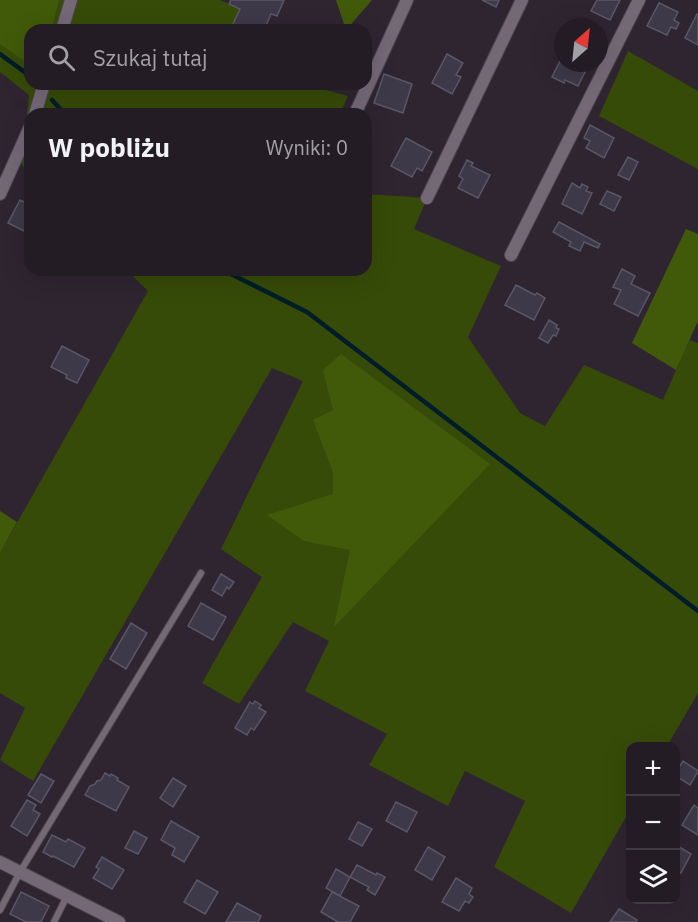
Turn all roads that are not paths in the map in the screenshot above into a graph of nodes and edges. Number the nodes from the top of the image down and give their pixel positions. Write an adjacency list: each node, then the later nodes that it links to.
1 (71, 0): 5 (street)
2 (407, 0): 6 (street)
3 (522, 0): 13 (street)
4 (639, 0): 14 (street)
5 (64, 24)
6 (372, 77)
7 (42, 90): 9 (street)
8 (366, 90): 10 (street)
9 (37, 108)
10 (358, 108)
11 (24, 140): 12 (street)
12 (0, 194)
13 (427, 198)
14 (511, 255)
15 (201, 573): 17 (lane)
16 (0, 862): 17 (street)
17 (20, 872): 18 (street); 19 (lane)
18 (68, 896): 20 (lane); 21 (street)
19 (0, 910)
20 (54, 922)
21 (120, 922)

